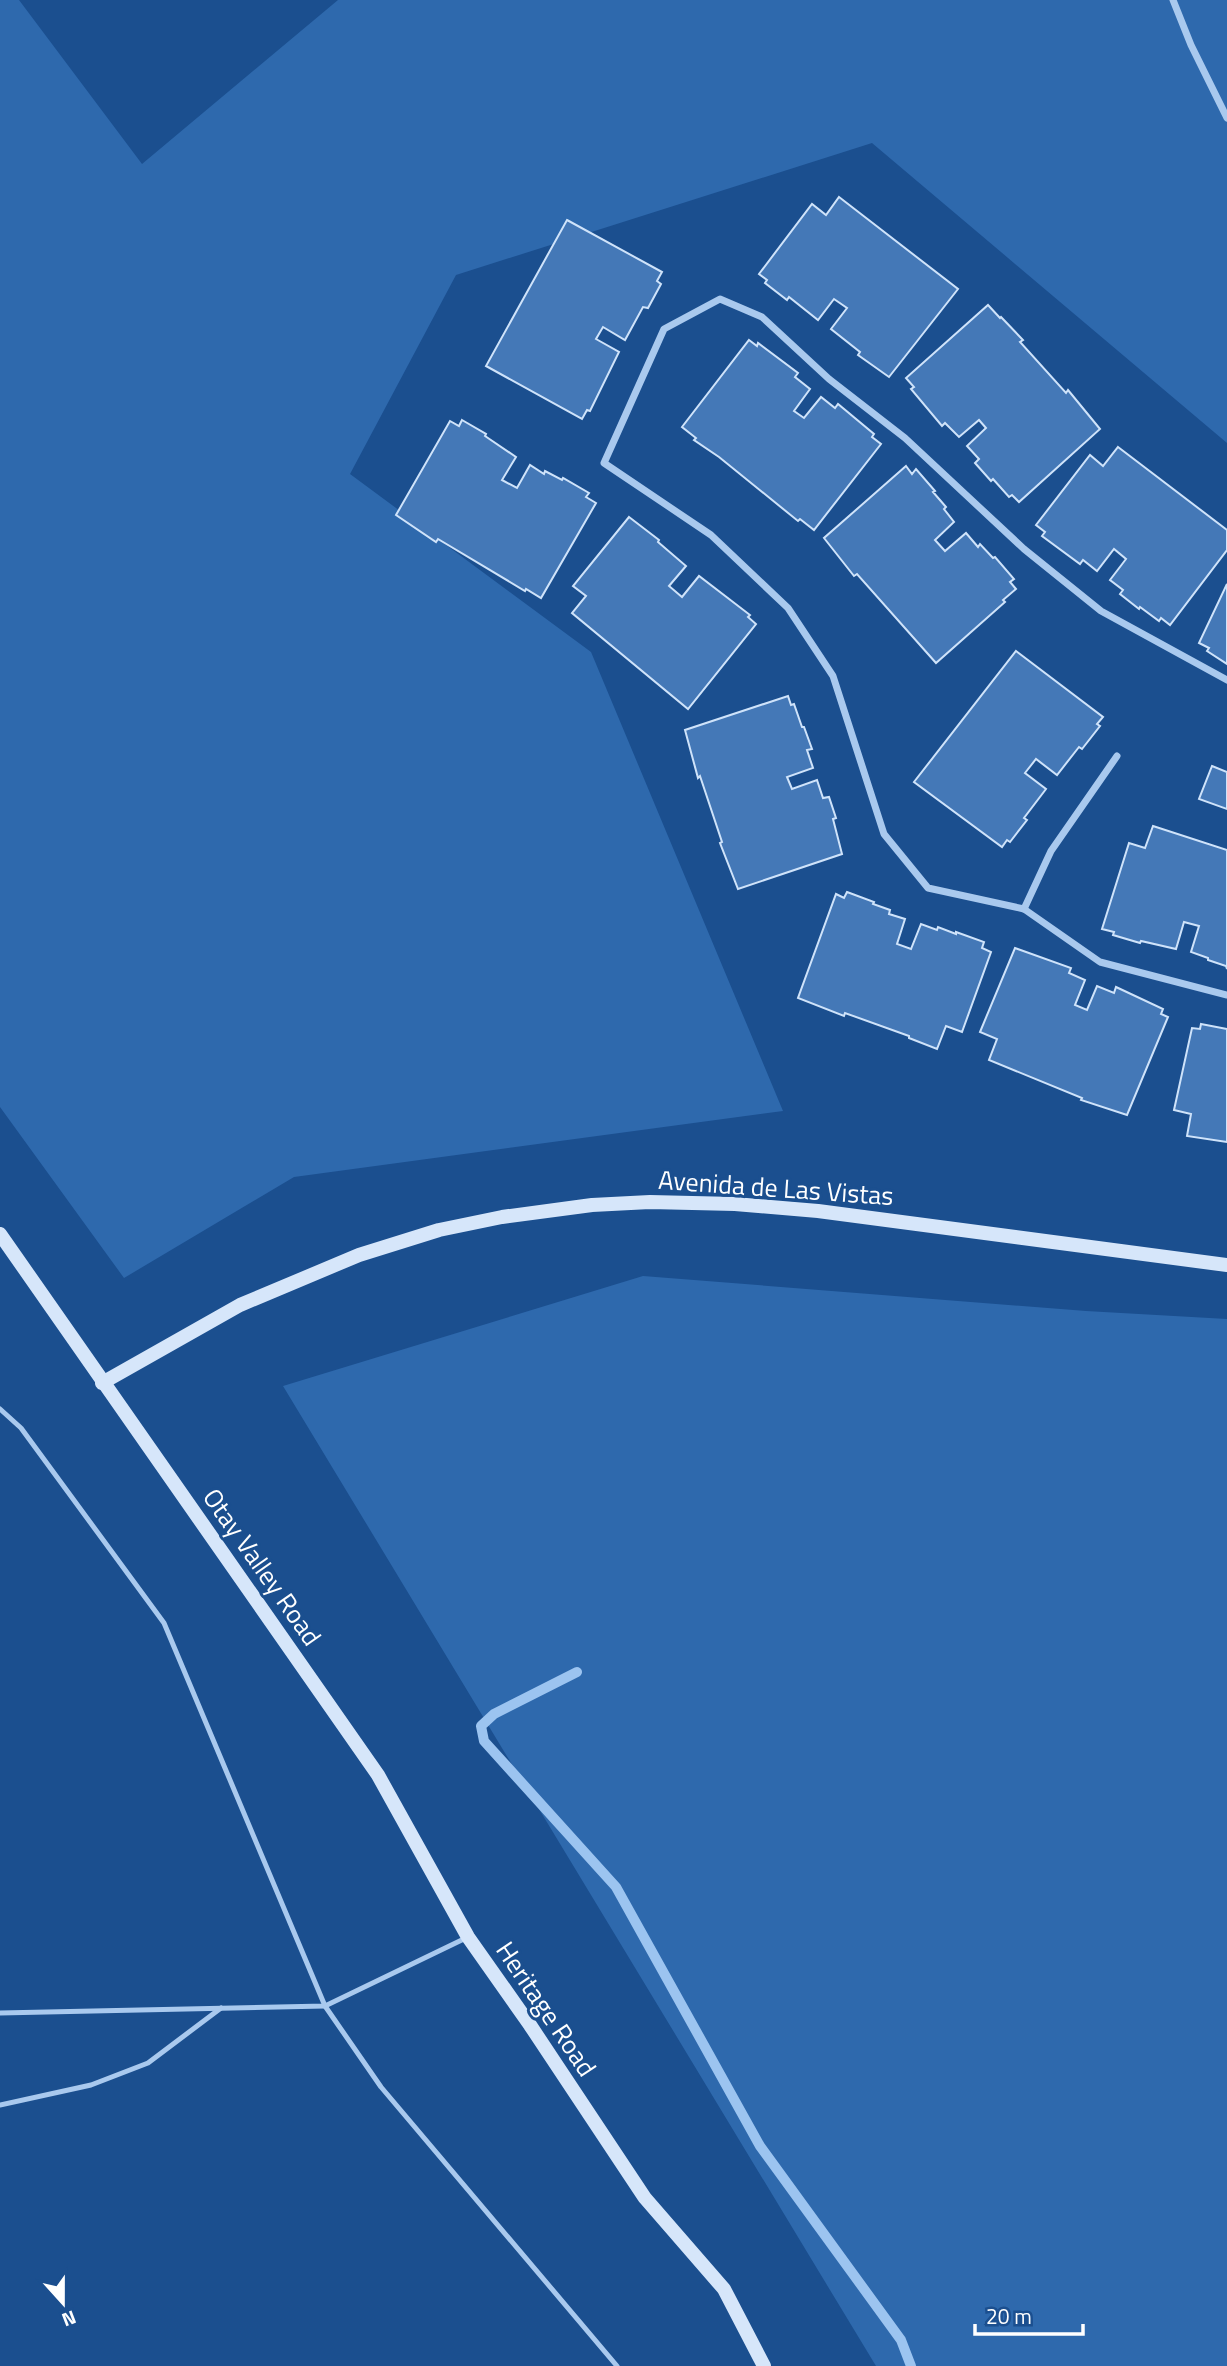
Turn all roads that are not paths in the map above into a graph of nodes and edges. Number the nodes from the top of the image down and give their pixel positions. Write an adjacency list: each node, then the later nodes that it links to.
1 (1173, 0): 2 (street)
2 (1227, 118)
3 (1227, 680): 5 (street)
4 (1117, 756): 5 (street)
5 (1024, 909): 6 (street)
6 (1227, 995)
7 (0, 1234): 9 (main road, Otay Valley Road)
8 (1227, 1265): 9 (main road, Avenida de Las Vistas)
9 (102, 1383): 11 (main road, Otay Valley Road)
10 (0, 1409): 12 (lane)
11 (468, 1937): 12 (lane, Heritage Road); 17 (main road, Heritage Road)
12 (325, 2006): 13 (lane, Heritage Road); 16 (lane)
13 (221, 2008): 14 (lane, Heritage Road); 15 (lane)
14 (0, 2013)
15 (0, 2105)
16 (617, 2366)
17 (764, 2366)

